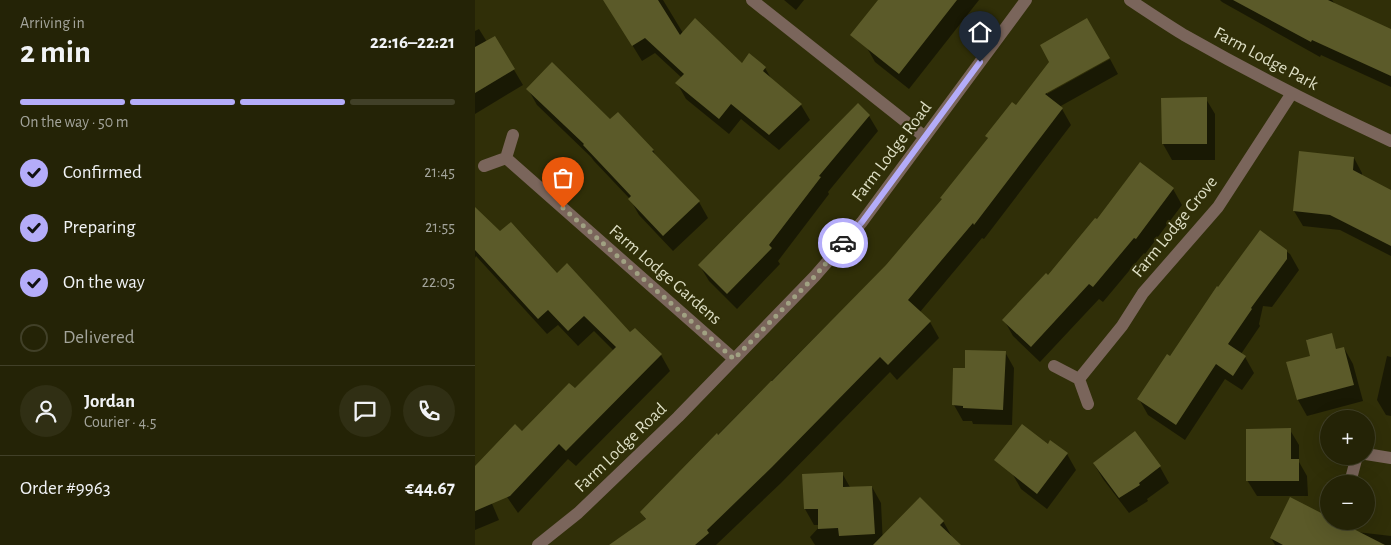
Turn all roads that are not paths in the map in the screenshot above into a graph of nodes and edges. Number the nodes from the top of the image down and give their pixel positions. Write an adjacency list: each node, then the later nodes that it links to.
1 (753, 0): 6 (street)
2 (1026, 0): 6 (street, Farm Lodge Road)
3 (1130, 0): 4 (street, Farm Lodge Park)
4 (1292, 93): 7 (street, Farm Lodge Park); 12 (street, Farm Lodge Grove)
5 (513, 135): 8 (street)
6 (925, 138): 10 (street, Farm Lodge Road)
7 (1391, 141)
8 (506, 158): 9 (street); 10 (street, Farm Lodge Gardens)
9 (484, 166)
10 (734, 359): 18 (street, Farm Lodge Road)
11 (1054, 366): 12 (street)
12 (1079, 379): 13 (street)
13 (1088, 404)
14 (1375, 455): 15 (street)
15 (1391, 458)
16 (1354, 465): 17 (street)
17 (1352, 474)
18 (538, 545)

